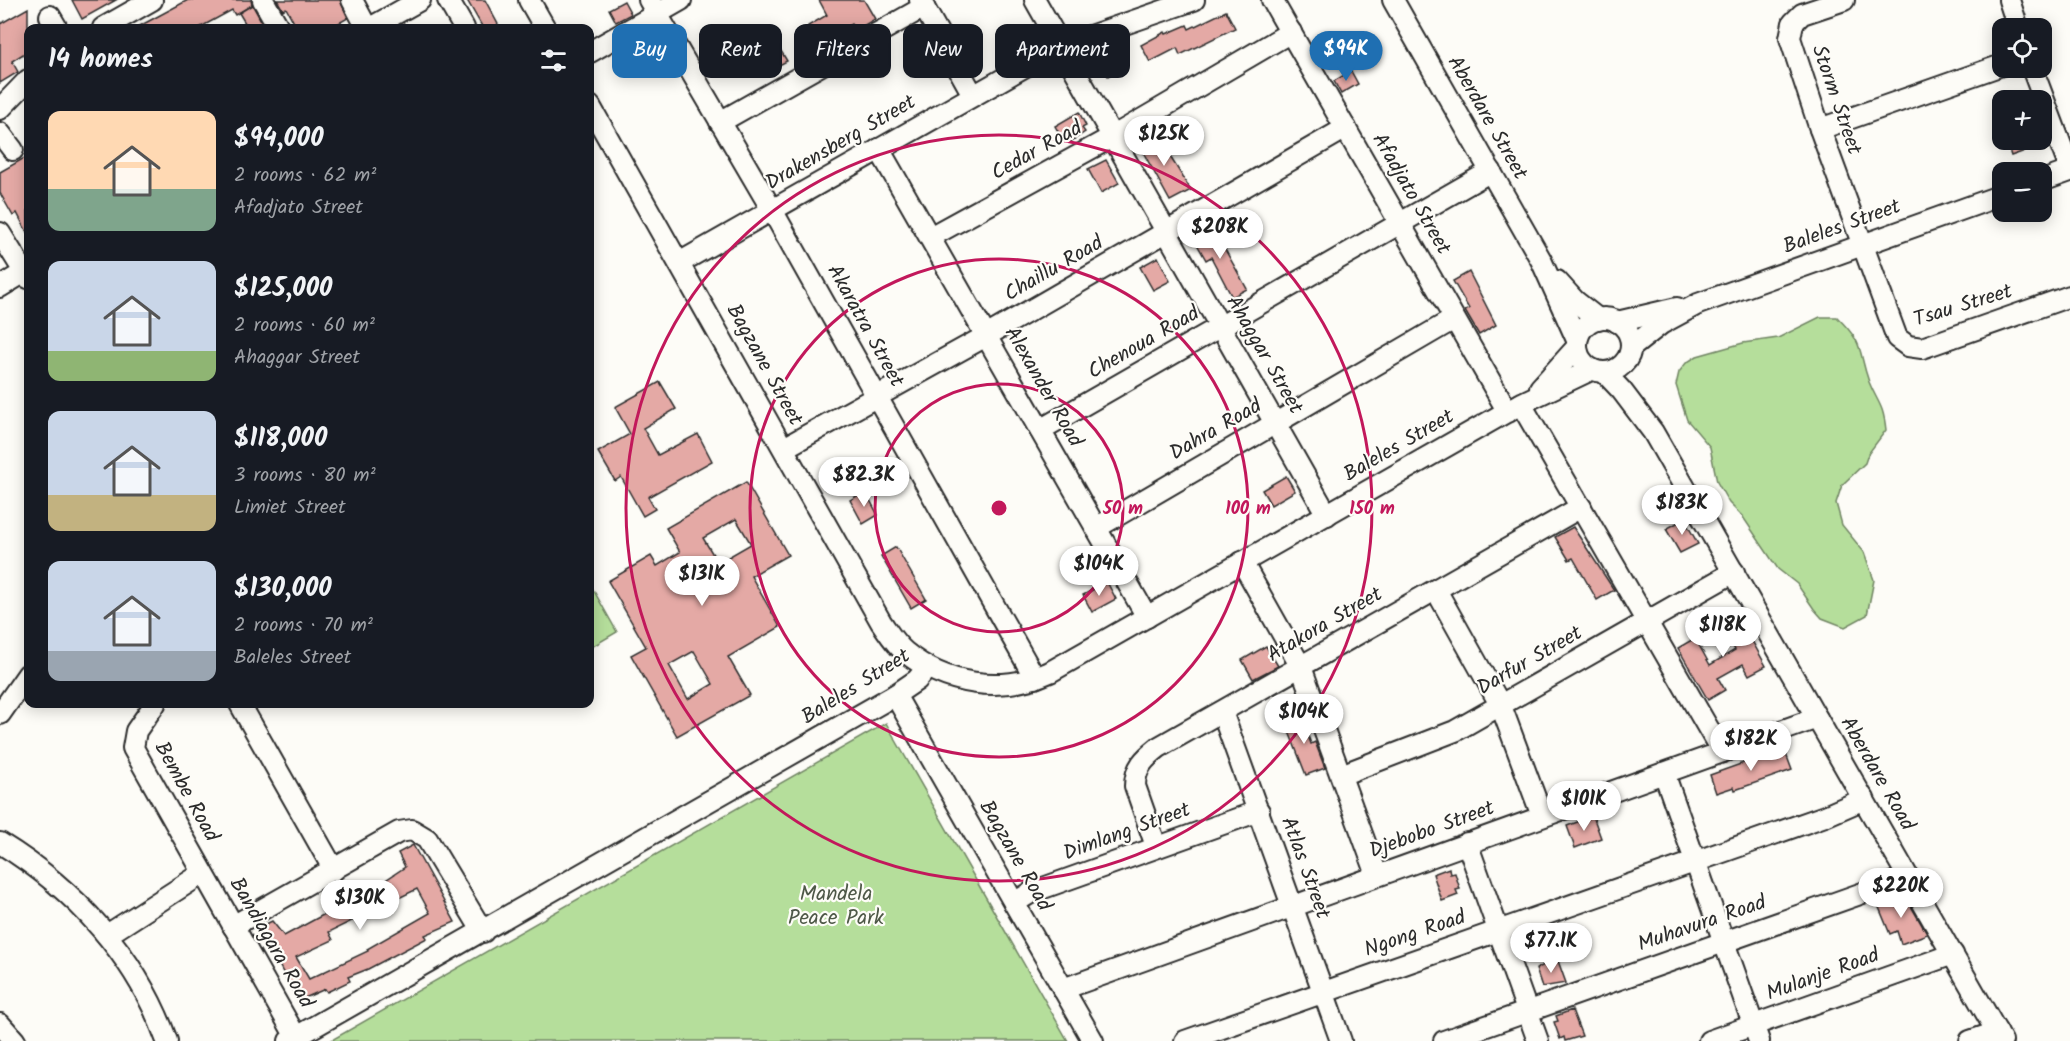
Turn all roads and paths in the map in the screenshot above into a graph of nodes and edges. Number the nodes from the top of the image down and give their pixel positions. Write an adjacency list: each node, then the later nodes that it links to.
1 (153, 0): 17 (street)
2 (263, 0): 18 (street)
3 (352, 0): 19 (street)
4 (420, 0): 20 (street)
5 (448, 0): 21 (street)
6 (529, 0): 22 (street)
7 (681, 0): 15 (street)
8 (1035, 0): 23 (street, Ahaggar Street)
9 (1194, 0): 24 (street, Drakensberg Street)
10 (1272, 0): 25 (street, Afadjato Street)
11 (1393, 0): 43 (street, Aberdare Street)
12 (1844, 0): 37 (street, Storm Street)
13 (2009, 0): 16 (street)
14 (922, 3): 32 (street); 35 (street)
15 (653, 7): 26 (street); 35 (street, Akaratra Street)
16 (2015, 18)
17 (110, 24)
18 (277, 24)
19 (367, 24)
20 (376, 24)
21 (462, 24)
22 (543, 24)
23 (1049, 24)
24 (1125, 24)
25 (1291, 32): 36 (street, Afadjato Street); 39 (street, Cedar Road)
26 (594, 49)
27 (1992, 69): 37 (street)
28 (1004, 78): 32 (street, Drakensberg Street)
29 (1079, 78): 39 (street, Ahaggar Street)
30 (2036, 78): 42 (street)
31 (24, 84): 33 (street)
32 (973, 95): 40 (street, Drakensberg Street)
33 (0, 109)
34 (594, 113): 53 (street, Bagzane Street)
35 (720, 122): 46 (street, Akaratra Street)
36 (1346, 128): 47 (street, Afadjato Street); 48 (street, Chaillu Road)
37 (1820, 129): 51 (street, Storm Street)
38 (0, 133): 41 (street)
39 (1112, 137): 48 (street, Ahaggar Street); 50 (street, Cedar Road)
40 (879, 149): 46 (street, Drakensberg Street); 50 (street, Alexander Road)
41 (13, 150)
42 (2070, 170): 44 (street)
43 (1491, 171): 47 (street, Chenoua Road); 52 (street, Aberdare Street)
44 (2052, 177)
45 (1992, 199): 51 (street, Baleles Street)
46 (772, 210): 53 (street, Drakensberg Street); 66 (street, Akaratra Street)
47 (1401, 223): 59 (street, Afadjato Street); 61 (street, Chenoua Road)
48 (1166, 232): 61 (street, Ahaggar Street); 62 (street, Chaillu Road)
49 (0, 233): 54 (street)
50 (930, 237): 62 (street, Alexander Road)
51 (1862, 246): 57 (street, Tsau Street); 58 (street, Baleles Street)
52 (1541, 260): 60 (street, Aberdare Street); 63 (street, Aberdare Street)
53 (679, 263): 71 (street, Bagzane Street)
54 (24, 269)
55 (24, 275): 56 (street)
56 (0, 287)
57 (2070, 296)
58 (1698, 304): 60 (street, Baleles Street); 64 (street, Baleles Street)
59 (1454, 319): 67 (street, Afadjato Street); 68 (street, Dahra Road)
60 (1608, 320): 63 (street); 64 (street)
61 (1220, 327): 68 (street, Ahaggar Street); 69 (street, Chenoua Road)
62 (986, 336): 66 (street, Chaillu Road); 69 (street, Alexander Road)
63 (1577, 343): 65 (street); 67 (street, Baleles Street)
64 (1629, 353): 65 (street); 70 (street)
65 (1598, 371): 67 (street, Baleles Street); 70 (street)
66 (876, 396): 71 (street, Chaillu Road); 83 (street, Akaratra Street)
67 (1517, 406): 72 (street, Afadjato Street); 73 (street, Baleles Street)
68 (1275, 423): 73 (street, Ahaggar Street); 74 (street, Dahra Road)
69 (1040, 430): 74 (street, Alexander Road)
70 (1653, 432): 76 (street)
71 (784, 448): 81 (street, Bagzane Street)
72 (1581, 507): 77 (street, Atakora Street); 79 (street, Afadjato Street)
73 (1327, 515): 75 (street, Baleles Street)
74 (1096, 528): 78 (street, Alexander Road)
75 (1242, 562): 78 (street, Baleles Street); 80 (street)
76 (1734, 572): 79 (street, Darfur Street); 90 (street)
77 (1436, 590): 80 (street, Atakora Street); 86 (street)
78 (1147, 617): 83 (street, Baleles Street)
79 (1647, 622): 86 (street, Darfur Street); 91 (street, Afadjato Street)
80 (1301, 667): 89 (street, Atakora Street); 93 (street)
81 (927, 668): 83 (street, Baleles Street); 84 (street, Baleles Street)
82 (24, 678): 85 (street)
83 (1035, 678)
84 (895, 695): 105 (street, Bagzane Road); 109 (street, Baleles Street)
85 (4, 701)
86 (1500, 706): 93 (street, Darfur Street); 96 (street)
87 (152, 708): 102 (street, Bembe Road)
88 (242, 708): 101 (street)
89 (1222, 712): 95 (street, Atlas Street); 99 (street, Atakora Street)
90 (1817, 718): 91 (street, Djebobo Street); 94 (street, Aberdare Road)
91 (1722, 752): 92 (street, Djebobo Street)
92 (1664, 773): 96 (street, Djebobo Street); 100 (street)
93 (1341, 775): 103 (street)
94 (1864, 799): 100 (street, Ngong Road); 104 (street, Aberdare Road)
95 (1259, 811): 99 (street, Dimlang Street); 106 (street, Atlas Street)
96 (1542, 816): 98 (street, Djebobo Street)
97 (0, 843): 110 (street)
98 (1467, 843): 103 (street, Djebobo Street); 108 (street)
99 (1156, 846): 105 (street, Dimlang Street)
100 (1695, 861): 108 (street, Ngong Road); 111 (street)
101 (334, 870): 107 (street); 109 (street)
102 (203, 873): 107 (street, Bandiagara Road); 110 (street)
103 (1377, 875): 106 (street, Djebobo Street)
104 (1908, 877): 111 (street, Muhavura Road); 112 (street, Aberdare Road)
105 (1014, 903): 113 (street, Bagzane Road)
106 (1293, 905): 113 (street, Djebobo Street); 114 (street, Atlas Street)
107 (233, 926): 119 (street, Bandiagara Road)
108 (1499, 930): 114 (street, Ngong Road); 115 (street)
109 (483, 932): 119 (street, Baleles Street)
110 (107, 935): 121 (street)
111 (1724, 942): 115 (street, Muhavura Road); 117 (street)
112 (1953, 954): 117 (street, Mulanje Road); 118 (street, Aberdare Road)
113 (1063, 988): 122 (street, Bagzane Road)
114 (1324, 992): 123 (street, Ngong Road); 124 (street, Atlas Street)
115 (1528, 1011): 125 (street, Muhavura Road); 126 (street)
116 (0, 1024): 120 (street)
117 (1757, 1033): 127 (street, Mulanje Road)
118 (1999, 1036): 128 (street)
119 (292, 1039)
120 (15, 1041)
121 (167, 1041)
122 (1093, 1041)
123 (1185, 1041)
124 (1341, 1041)
125 (1444, 1041)
126 (1538, 1041)
127 (1709, 1041)
128 (1970, 1041)

